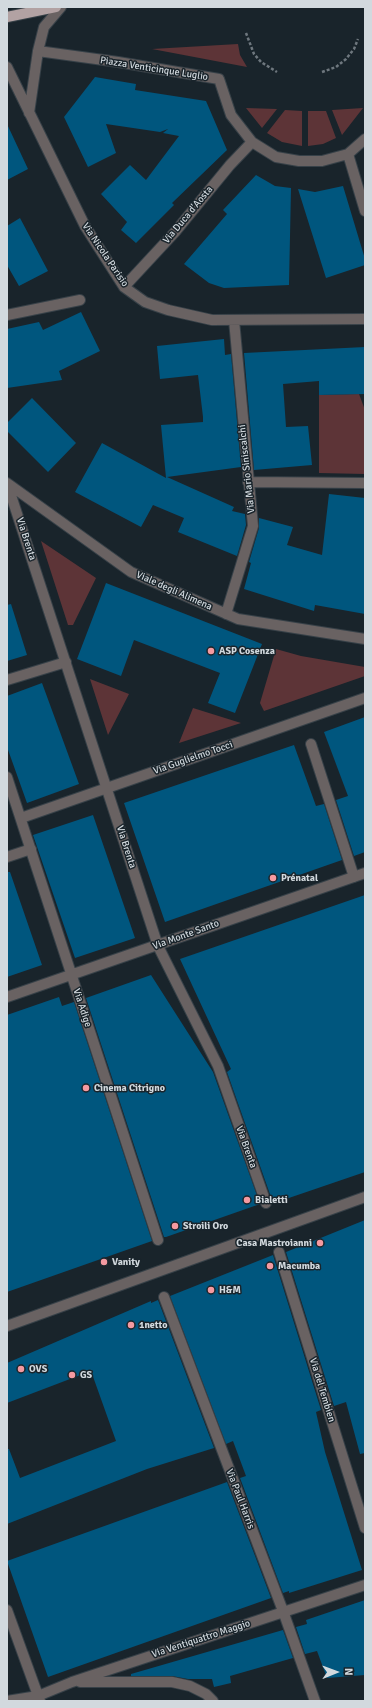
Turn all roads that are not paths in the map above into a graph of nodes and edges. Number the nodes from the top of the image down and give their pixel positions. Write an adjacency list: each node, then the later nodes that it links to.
1 (56, 7): 3 (main road)
2 (61, 7): 4 (street)
3 (7, 17)
4 (38, 51): 6 (street); 8 (street, Piazza Venticinque Luglio)
5 (7, 67): 6 (street, Via Nicola Parisio)
6 (29, 113): 11 (street, Via Nicola Parisio)
7 (365, 139): 9 (street, Piazza Venticinque Luglio)
8 (252, 142): 9 (street, Piazza Venticinque Luglio); 11 (street, Via Duca d'Aosta)
9 (348, 154): 10 (street)
10 (365, 211)
11 (124, 287): 14 (street, Via Nicola Parisio)
12 (80, 300): 13 (street)
13 (7, 315)
14 (234, 320): 15 (street, Via Nicola Parisio); 16 (street, Via Mario Siniscalchi)
15 (365, 320)
16 (248, 482): 18 (street); 19 (street, Via Mario Siniscalchi)
17 (7, 483): 19 (street, Viale degli Alimena); 21 (street, Via Brenta)
18 (365, 483)
19 (226, 614): 20 (street, Viale degli Alimena)
20 (365, 638)
21 (66, 662): 22 (street); 26 (street, Via Brenta)
22 (7, 680)
23 (365, 698): 26 (street, Via Guglielmo Tocci)
24 (311, 744): 31 (street)
25 (7, 777): 27 (street, Via Adige)
26 (107, 788): 27 (street, Via Guglielmo Tocci); 32 (street, Via Brenta)
27 (21, 818): 28 (street, Via Adige)
28 (31, 849): 29 (street); 33 (street, Via Adige)
29 (7, 858)
30 (365, 873): 31 (street, Via Monte Santo)
31 (354, 877): 32 (street, Via Monte Santo)
32 (158, 946): 33 (street, Via Monte Santo); 36 (street, Via Brenta)
33 (71, 975): 34 (street, Via Monte Santo); 37 (street, Via Adige)
34 (7, 997)
35 (365, 1197): 40 (street)
36 (266, 1203)
37 (158, 1240)
38 (279, 1252): 41 (street, Via del Tembien)
39 (164, 1297): 44 (street, Via Paul Harris)
40 (7, 1326)
41 (365, 1528)
42 (365, 1585): 44 (street, Via Ventiquattro Maggio)
43 (7, 1610): 46 (street)
44 (283, 1611): 45 (street, Via Ventiquattro Maggio); 49 (street, Via Paul Harris)
45 (72, 1682): 46 (street, Via Ventiquattro Maggio); 48 (street)
46 (39, 1698): 47 (street, Via Ventiquattro Maggio)
47 (7, 1701)
48 (213, 1701)
49 (315, 1701)

